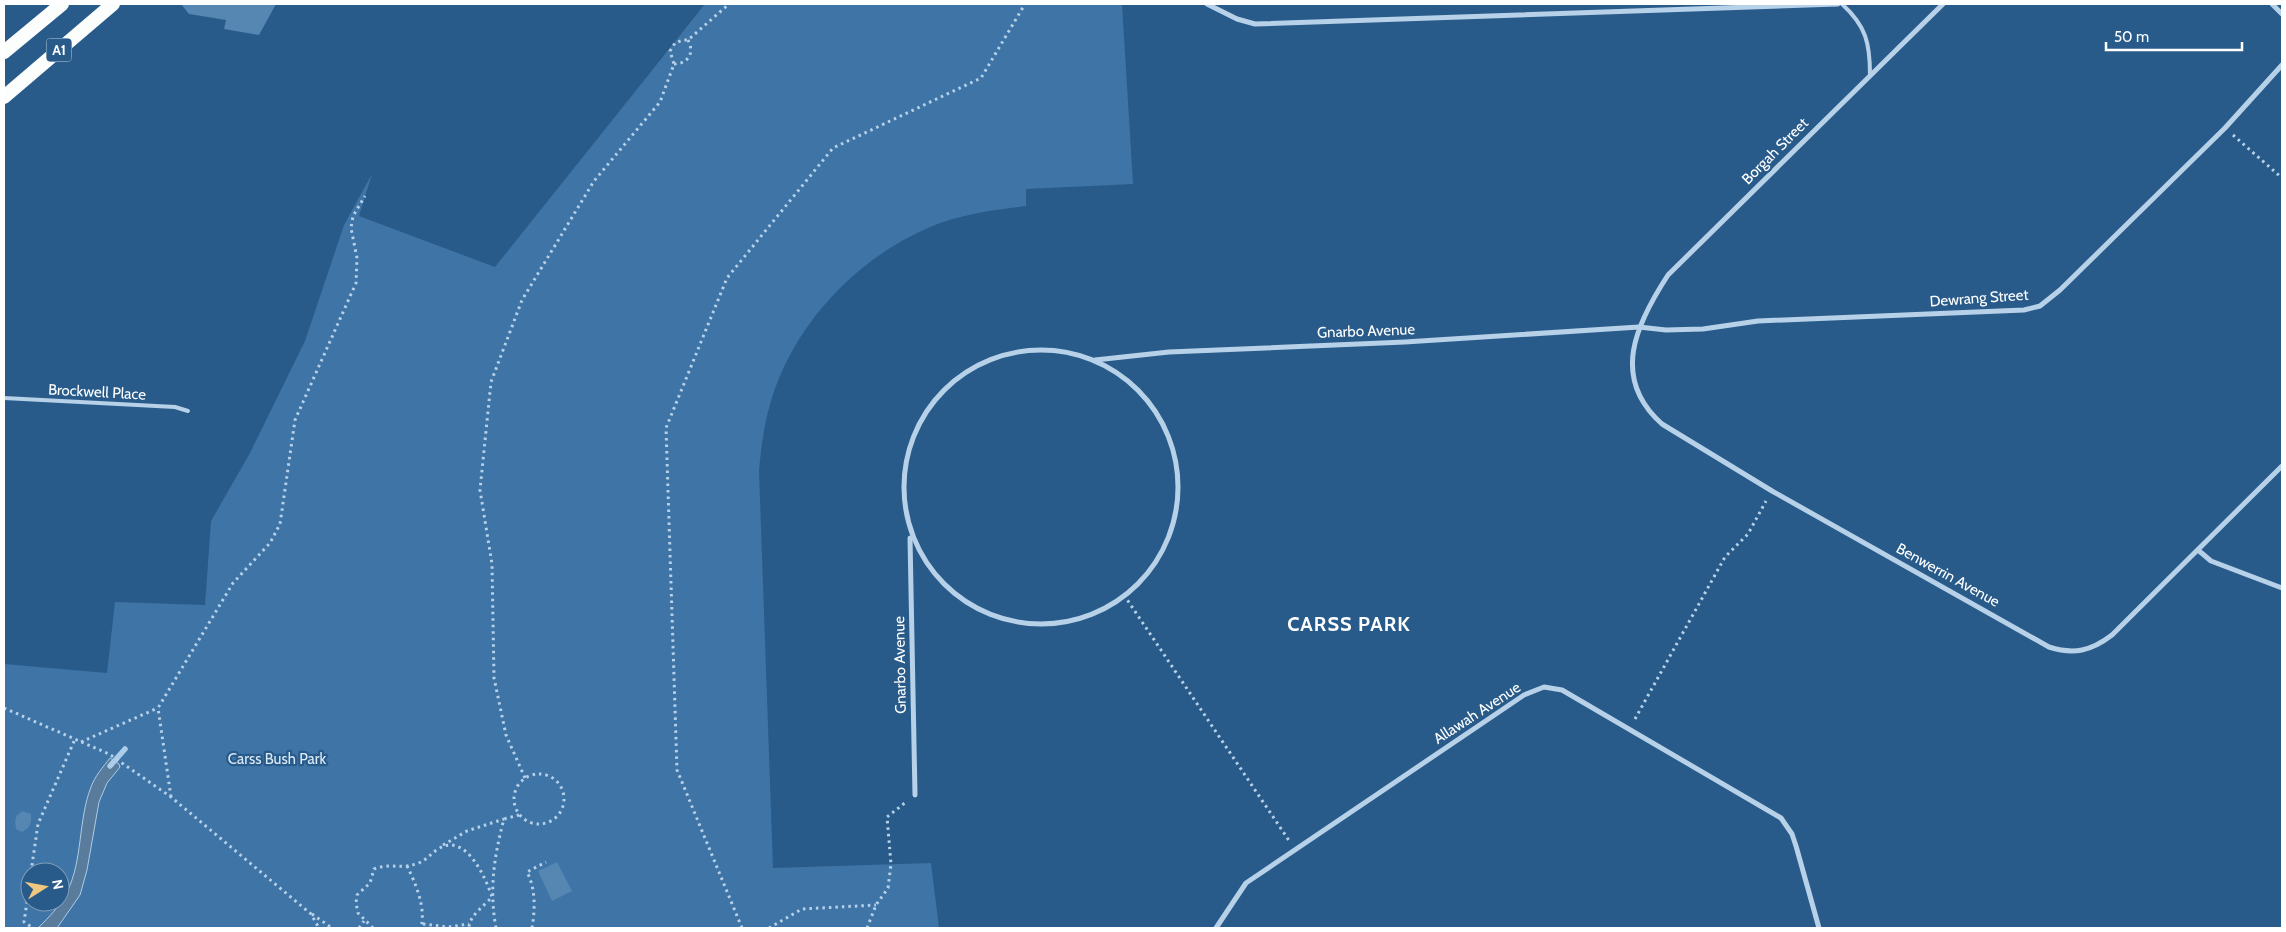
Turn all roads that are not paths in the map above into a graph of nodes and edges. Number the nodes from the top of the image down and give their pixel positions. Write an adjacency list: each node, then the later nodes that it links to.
1 (62, 4): 10 (highway, A1)
2 (113, 4): 13 (highway, A1)
3 (1207, 4): 4 (street)
4 (1838, 4)
5 (1842, 4): 12 (lane)
6 (1933, 4): 8 (street)
7 (2272, 4): 9 (street)
8 (1941, 6): 12 (street, Borgah Street)
9 (2282, 14)
10 (4, 52)
11 (2282, 65): 14 (street, Dewrang Street)
12 (1870, 75): 14 (street, Borgah Street)
13 (4, 97)
14 (1639, 327): 15 (street, Gnarbo Avenue); 20 (street, Benwerrin Avenue)
15 (1095, 360): 19 (street, Gnarbo Avenue); 19 (street, Gnarbo Avenue)
16 (4, 398): 17 (lane, Brockwell Place)
17 (188, 411)
18 (2282, 466): 20 (street, Benwerrin Avenue)
19 (910, 535): 22 (street, Gnarbo Avenue)
20 (2198, 550): 21 (street)
21 (2282, 588)
22 (915, 795)
23 (1216, 928): 24 (street, Allawah Avenue)
24 (1819, 928)

